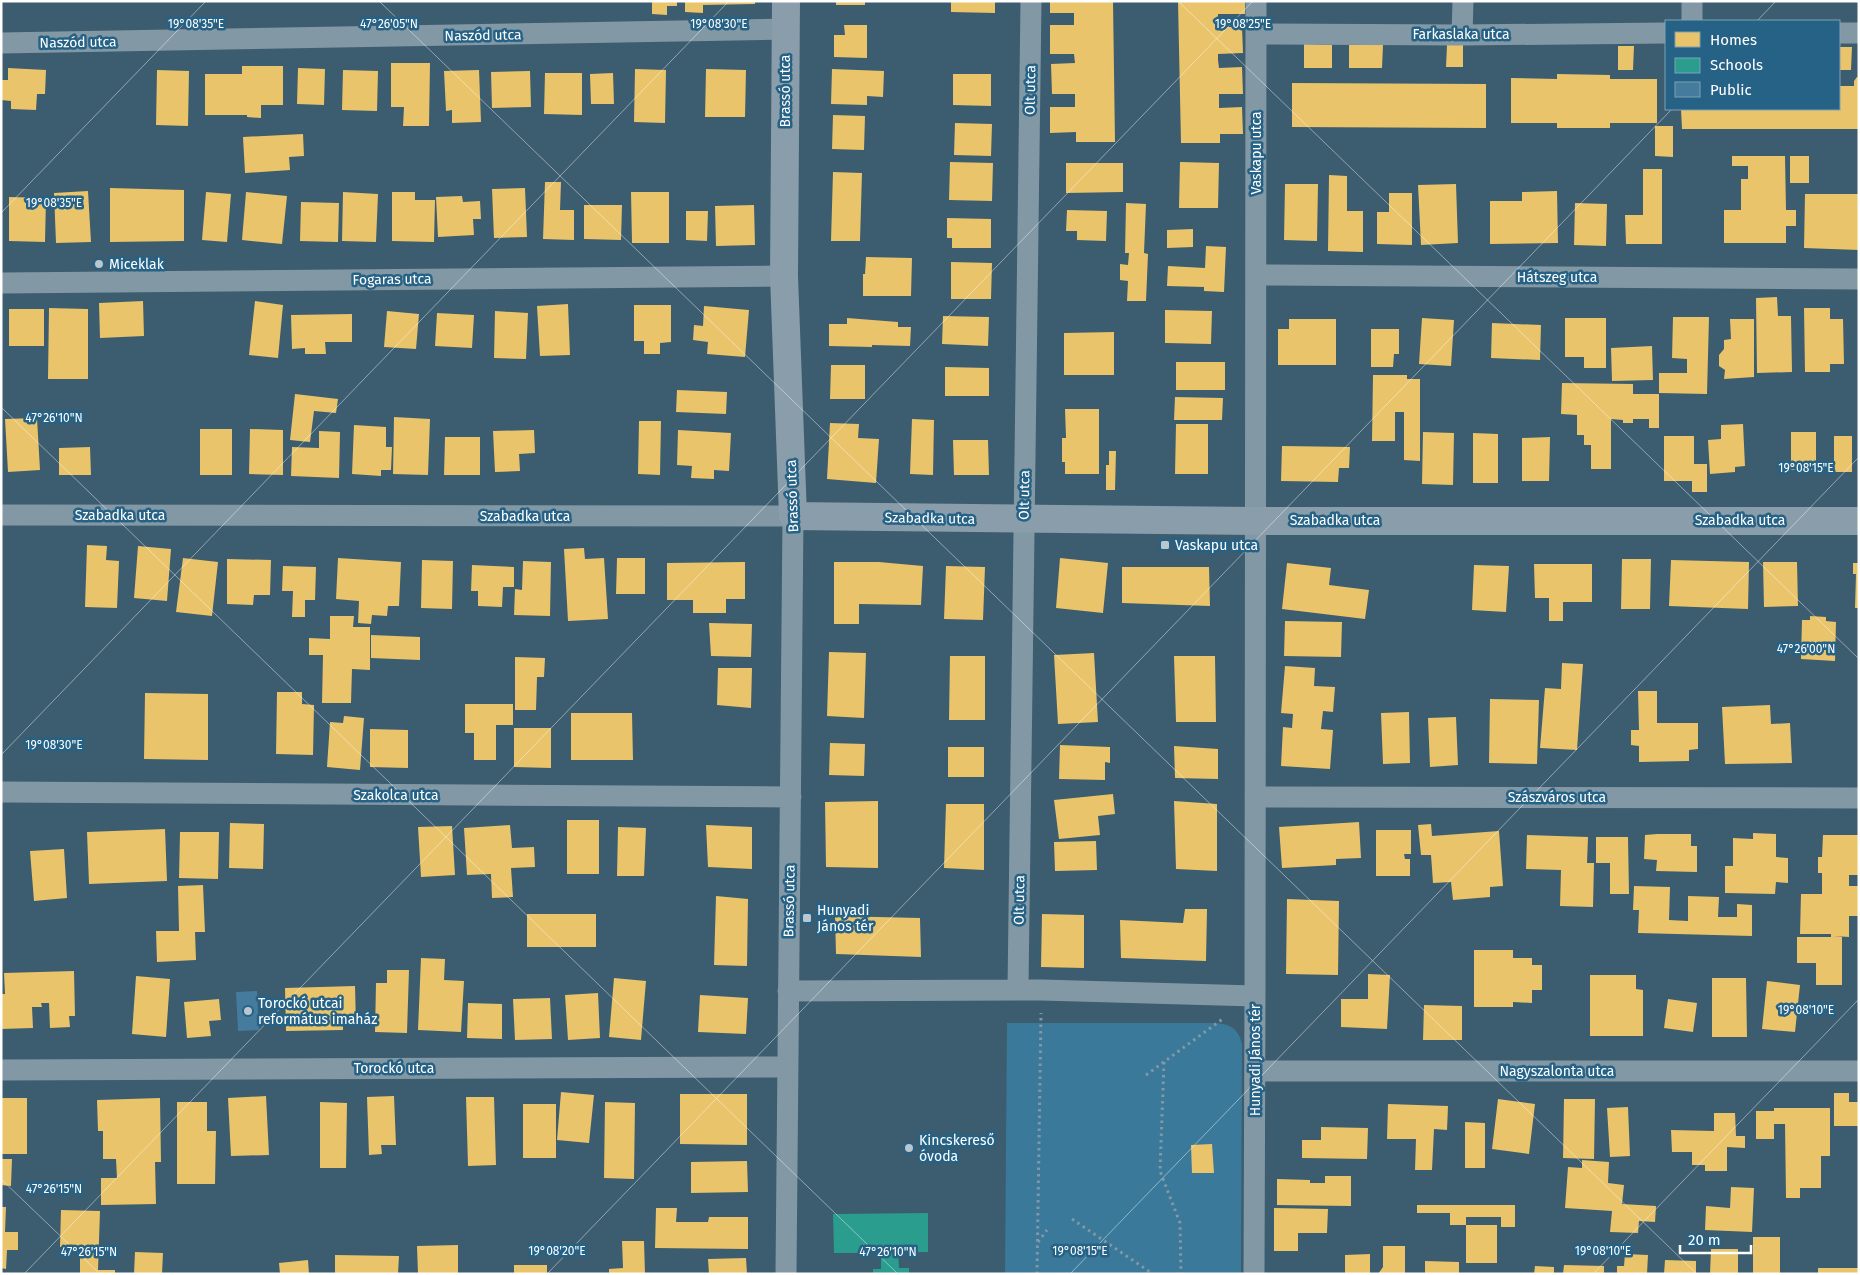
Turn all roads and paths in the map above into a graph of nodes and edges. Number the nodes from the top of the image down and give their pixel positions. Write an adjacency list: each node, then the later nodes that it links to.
1 (786, 1): 7 (street, Brassó utca)
2 (1031, 1): 20 (street, Olt utca)
3 (1256, 1): 11 (street, Vaskapu utca)
4 (1463, 1): 12 (street)
5 (1692, 1): 6 (street)
6 (1692, 20)
7 (786, 29): 13 (street, Naszód utca); 15 (street, Brassó utca)
8 (1665, 33): 12 (street, Farkaslaka utca)
9 (1840, 33): 10 (street)
10 (1859, 33)
11 (1256, 34): 12 (street, Farkaslaka utca); 14 (street, Vaskapu utca)
12 (1462, 35)
13 (1, 43)
14 (1256, 274): 16 (street, Hátszeg utca); 21 (street, Vaskapu utca)
15 (784, 276): 17 (street, Fogaras utca); 19 (street, Brassó utca)
16 (1859, 279)
17 (1, 282)
18 (1, 514): 19 (street, Szabadka utca)
19 (793, 516): 20 (street, Szabadka utca); 24 (street, Brassó utca)
20 (1024, 519): 21 (street, Szabadka utca); 27 (street, Olt utca)
21 (1255, 520): 22 (street, Szabadka utca); 25 (street, Vaskapu utca)
22 (1859, 521)
23 (1, 792): 24 (street, Szakolca utca)
24 (791, 797): 29 (street, Brassó utca)
25 (1255, 797): 26 (street, Szászváros utca); 30 (street, Vaskapu utca)
26 (1859, 798)
27 (1018, 989): 28 (street, Hunyadi János tér); 29 (street, Hunyadi János tér)
28 (1041, 990): 30 (street, Hunyadi János tér); 39 (path)
29 (788, 992): 32 (street)
30 (1255, 996): 31 (path); 34 (street, Hunyadi János tér)
31 (1164, 1062): 36 (path); 43 (path)
32 (787, 1067): 33 (street, Torockó utca); 40 (street)
33 (1, 1070)
34 (1255, 1071): 35 (street, Nagyszalonta utca); 44 (street, Hunyadi János tér)
35 (1859, 1071)
36 (1146, 1075)
37 (1072, 1218): 42 (path)
38 (1047, 1230): 39 (path)
39 (1038, 1242): 41 (path)
40 (786, 1274)
41 (1037, 1274)
42 (1153, 1274)
43 (1181, 1274)
44 (1254, 1274)

